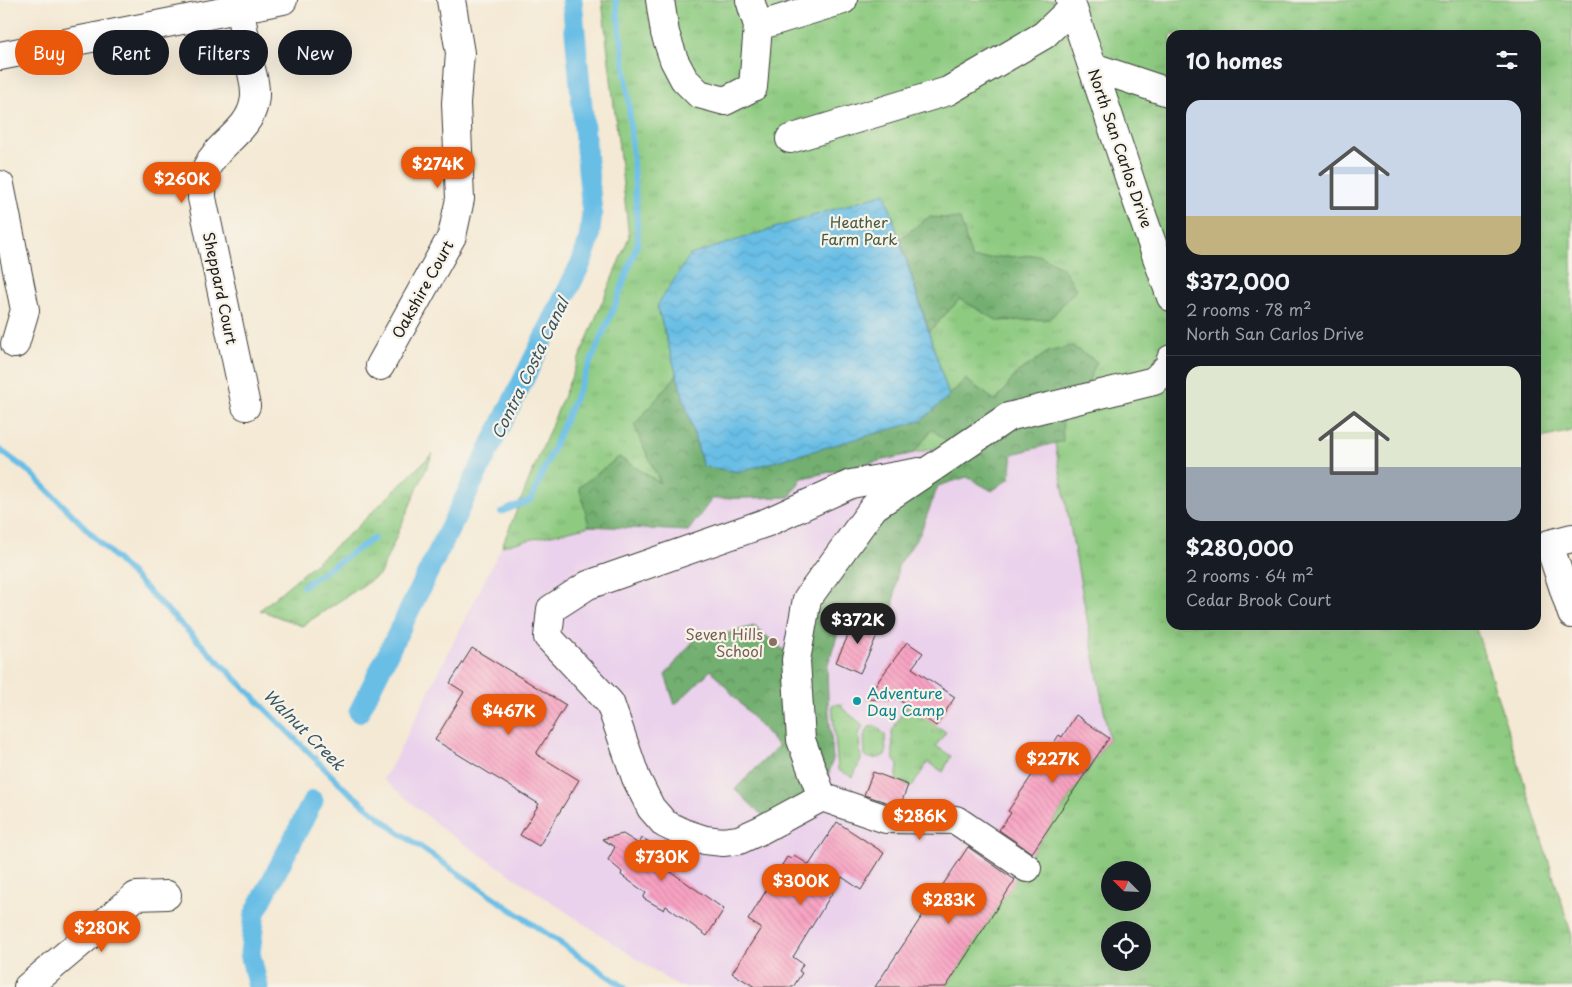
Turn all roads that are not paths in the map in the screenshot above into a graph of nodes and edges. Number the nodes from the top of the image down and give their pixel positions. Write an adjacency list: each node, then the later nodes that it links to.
1 (283, 0): 6 (street)
2 (452, 0): 16 (street, Oakshire Court)
3 (660, 0): 8 (street)
4 (750, 0): 8 (street)
5 (843, 0): 8 (street)
6 (239, 4): 9 (street); 18 (street, Sheppard Court)
7 (1071, 4): 10 (street, North San Carlos Drive); 12 (street)
8 (758, 26)
9 (0, 56)
10 (1093, 67): 11 (street); 14 (street, North San Carlos Drive)
11 (1166, 91)
12 (790, 139)
13 (0, 184): 15 (street)
14 (1166, 278)
15 (15, 344)
16 (380, 366)
17 (1166, 369): 19 (street)
18 (246, 406)
19 (929, 470): 22 (street); 22 (street)
20 (1561, 541): 21 (street)
21 (1572, 614)
22 (822, 797): 23 (street)
23 (1028, 868)
24 (167, 895): 25 (street)
25 (28, 987)

